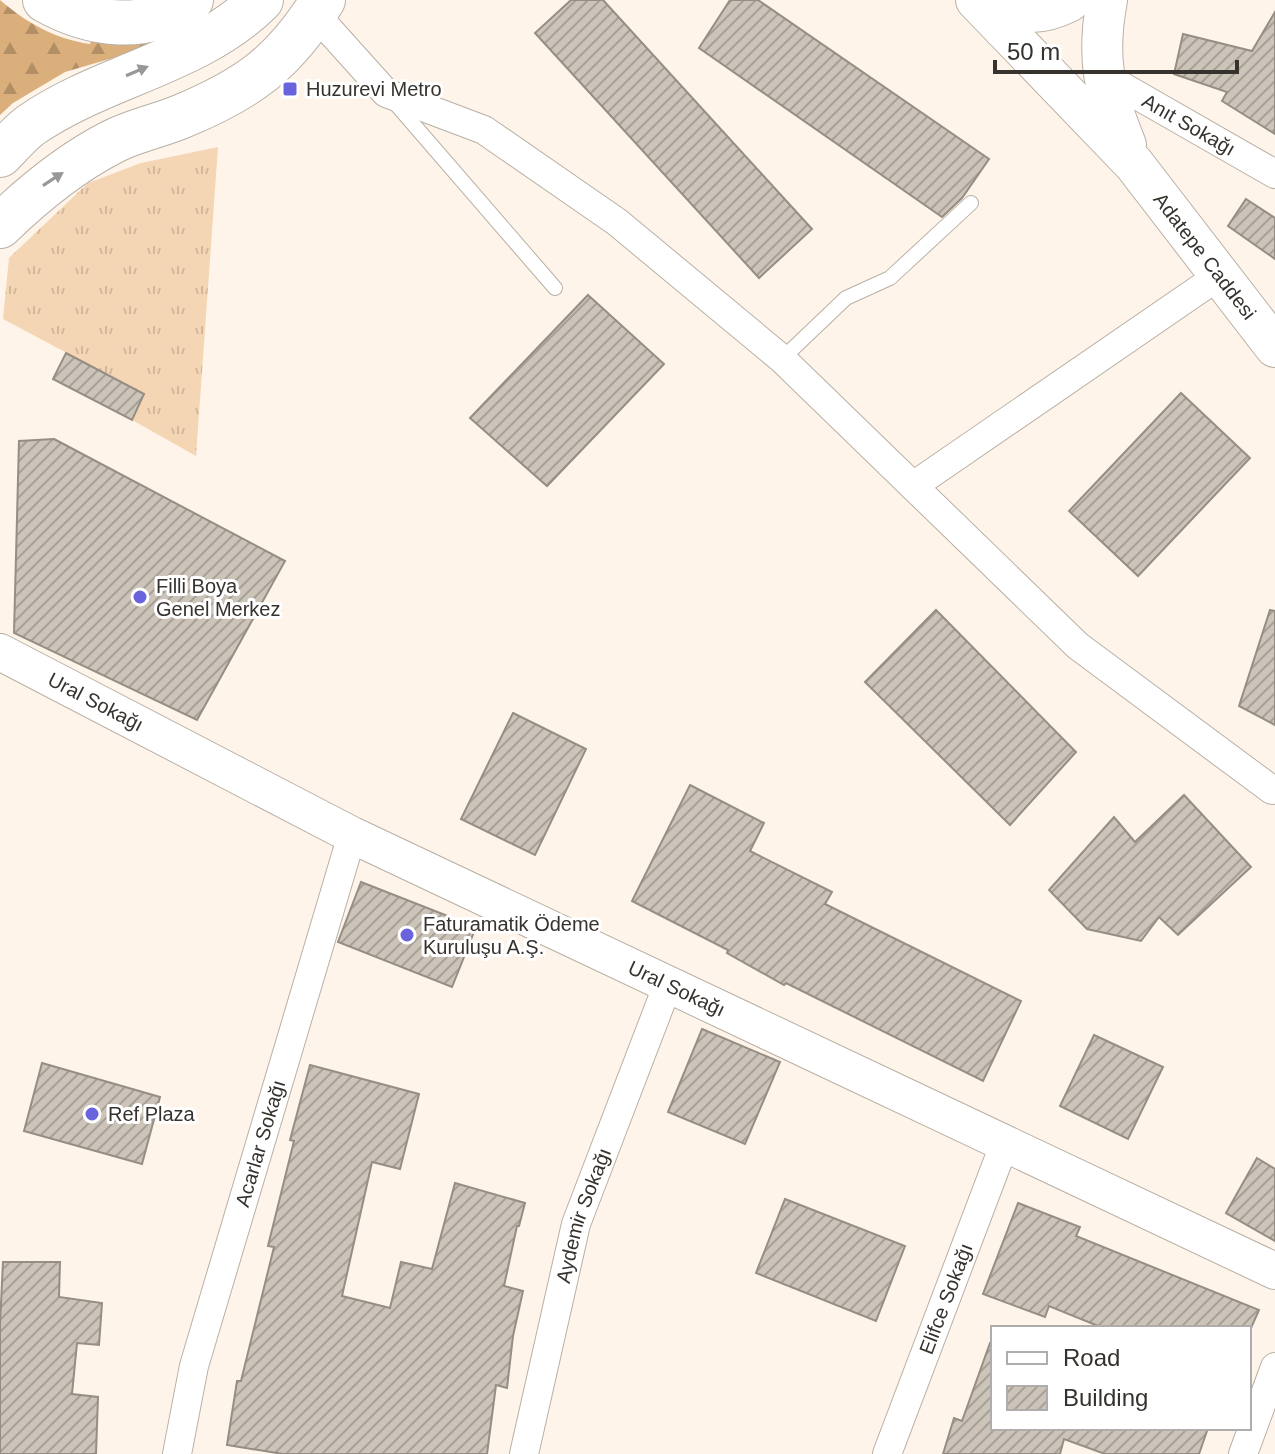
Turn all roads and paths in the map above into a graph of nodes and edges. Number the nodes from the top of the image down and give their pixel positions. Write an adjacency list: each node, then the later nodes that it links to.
1 (45, 0): 2 (main road)
2 (191, 0)
3 (261, 0): 12 (main road, one-way to 3)
4 (976, 0): 13 (main road, Adatepe Caddesi)
5 (986, 0): 6 (main road)
6 (1068, 0)
7 (1107, 0): 9 (main road, Adatepe Caddesi)
8 (319, 7): 10 (main road); 11 (street)
9 (1102, 75): 13 (main road, Adatepe Caddesi); 14 (street, Anıt Sokağı)
10 (254, 81): 15 (main road); 17 (main road, one-way to 10)
11 (386, 93): 19 (lane); 21 (street)
12 (0, 155)
13 (1134, 164): 18 (main road, Adatepe Caddesi)
14 (1275, 174)
15 (0, 175)
16 (971, 203): 21 (lane)
17 (0, 226)
18 (1220, 275): 20 (main road, Adatepe Caddesi); 22 (street)
19 (555, 288)
20 (1275, 347)
21 (782, 359): 22 (street)
22 (913, 486): 24 (street)
23 (0, 652): 25 (street, Ural Sokağı)
24 (1272, 790)
25 (352, 835): 26 (street, Ural Sokağı); 31 (street, Acarlar Sokağı)
26 (668, 984): 27 (street, Ural Sokağı); 30 (street, Aydemir Sokağı)
27 (1004, 1145): 28 (street, Ural Sokağı); 32 (street, Elifce Sokağı)
28 (1275, 1271)
29 (1275, 1367): 33 (street)
30 (532, 1452)
31 (177, 1454)
32 (887, 1454)
33 (1243, 1454)

